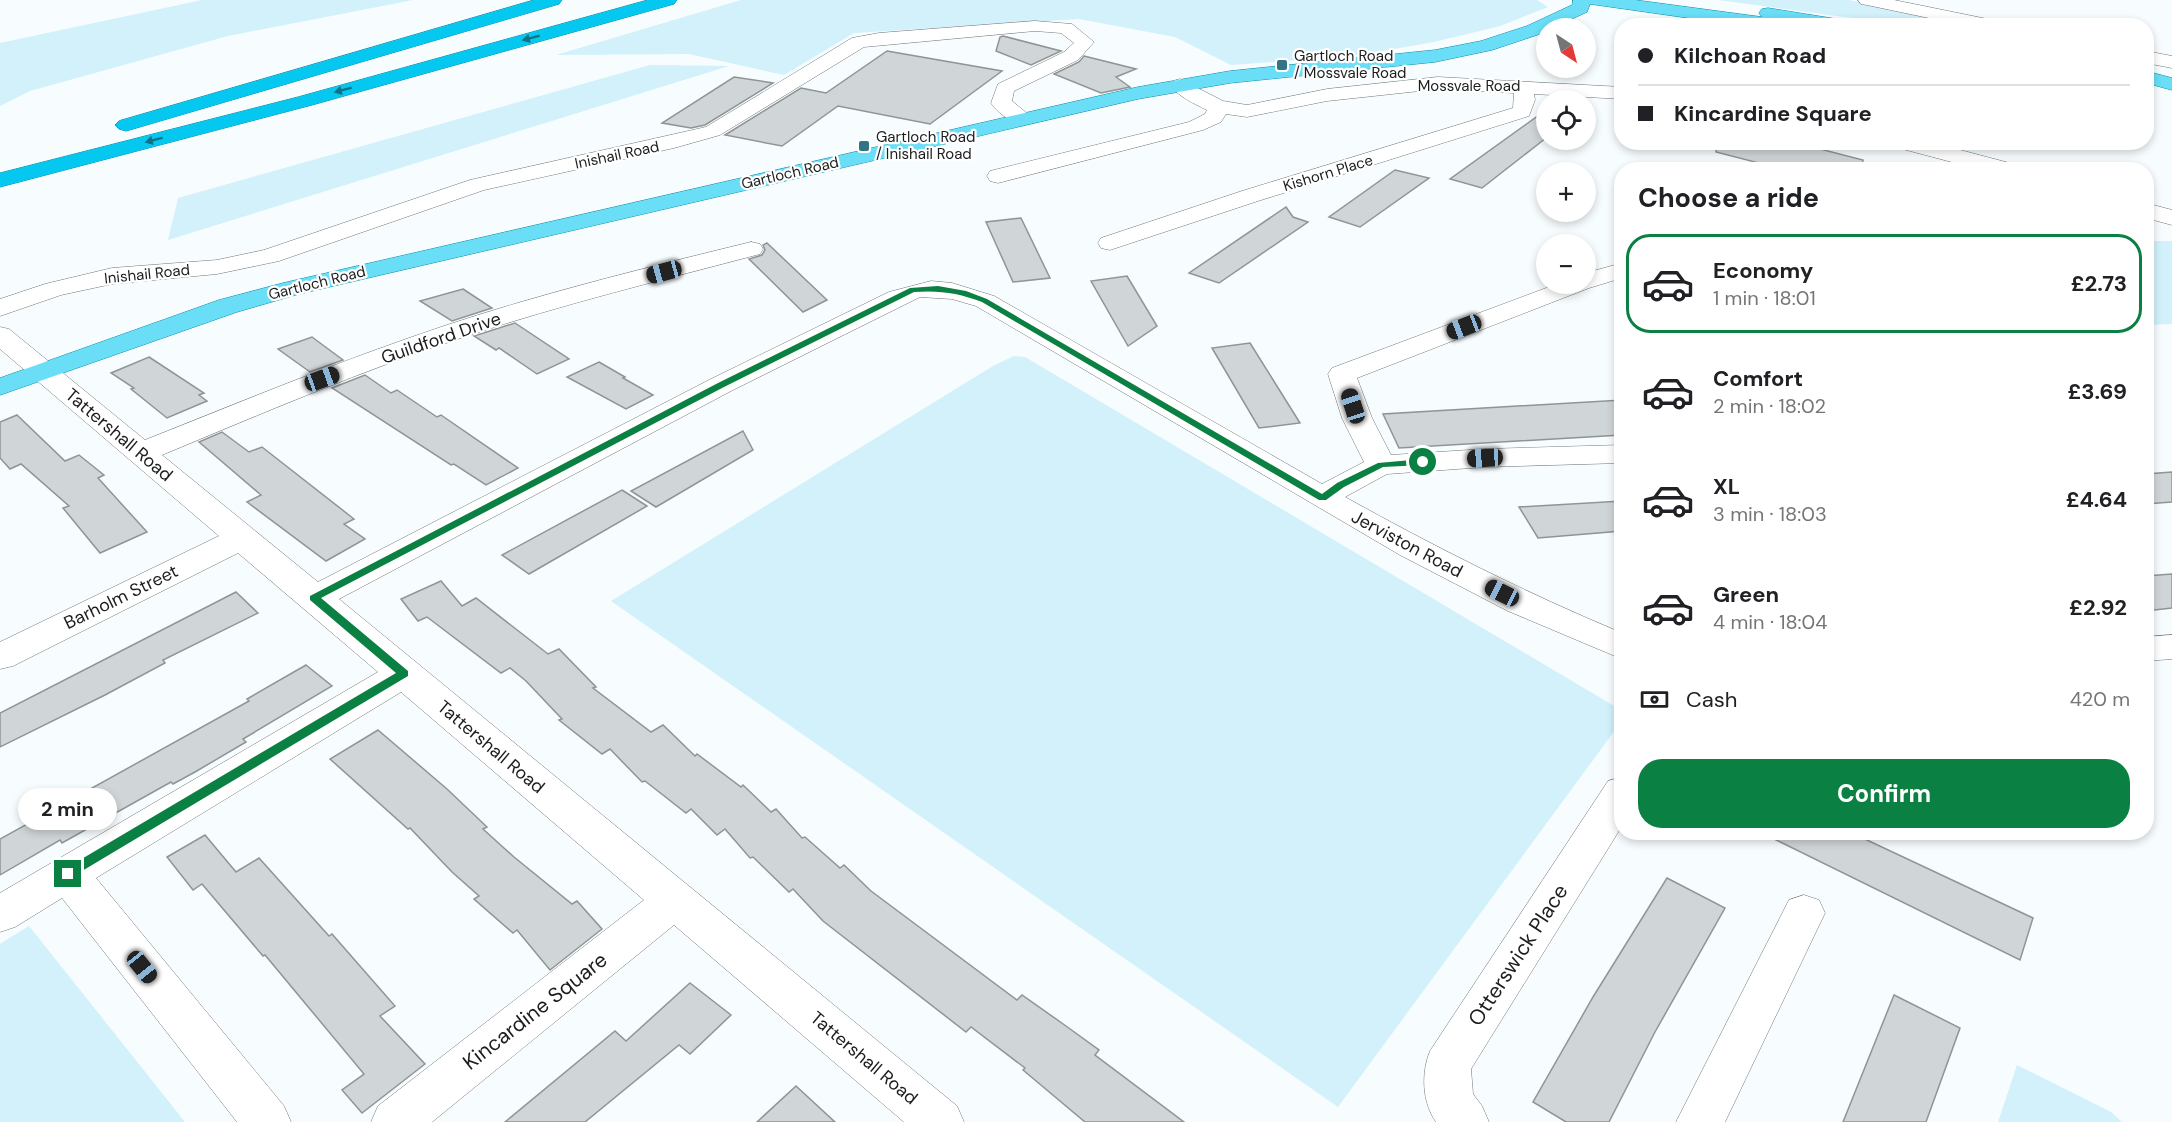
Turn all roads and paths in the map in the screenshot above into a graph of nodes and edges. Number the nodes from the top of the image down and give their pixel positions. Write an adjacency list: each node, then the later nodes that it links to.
1 (553, 0): 22 (highway)
2 (616, 0): 25 (highway)
3 (668, 0): 28 (highway, one-way to 28)
4 (1582, 0): 15 (main road, Gartloch Road)
5 (1595, 0): 8 (main road)
6 (1662, 0): 9 (main road)
7 (1867, 0): 10 (street)
8 (1729, 18)
9 (1791, 18)
10 (1957, 18)
11 (2154, 59): 12 (street)
12 (2172, 62)
13 (2154, 79): 14 (main road)
14 (2172, 84)
15 (1180, 85): 20 (street, Mossvale Road); 21 (main road, Gartloch Road)
16 (1523, 86): 19 (street, Mossvale Road); 20 (street, Mossvale Road); 31 (street, Kishorn Place)
17 (2154, 87): 18 (main road)
18 (2172, 90)
19 (1614, 92)
20 (1218, 107): 27 (street)
21 (1024, 119): 36 (street, Inishail Road); 38 (main road, Gartloch Road)
22 (112, 128)
23 (1933, 150): 26 (street)
24 (22, 154): 25 (highway)
25 (0, 161)
26 (1979, 162)
27 (998, 176)
28 (0, 180)
29 (2154, 212): 30 (street)
30 (2172, 218)
31 (1110, 243)
32 (751, 249): 40 (street, Guildford Drive)
33 (1614, 272): 34 (street)
34 (1596, 278)
35 (1553, 294): 42 (street)
36 (0, 308)
37 (0, 335): 38 (street, Tattershall Road)
38 (43, 371): 39 (main road, Gartloch Road); 40 (street, Tattershall Road)
39 (0, 387)
40 (140, 453): 44 (street, Tattershall Road)
41 (1614, 454): 42 (street)
42 (1381, 465): 43 (street)
43 (1323, 498): 45 (street, Jerviston Road); 46 (street, Jerviston Road)
44 (242, 538): 45 (street, Tattershall Road); 49 (street, Barholm Street)
45 (314, 598): 50 (street, Tattershall Road)
46 (1614, 644)
47 (2172, 646): 48 (street)
48 (2154, 648)
49 (0, 657)
50 (404, 673): 52 (street); 53 (street, Tattershall Road)
51 (1614, 805): 59 (street, Otterswick Place)
52 (68, 874): 55 (street); 56 (street)
53 (675, 900): 57 (street, Kincardine Square); 58 (street, Tattershall Road)
54 (1804, 913): 60 (street)
55 (0, 914)
56 (267, 1122)
57 (394, 1122)
58 (940, 1122)
59 (1465, 1122)
60 (1700, 1122)

